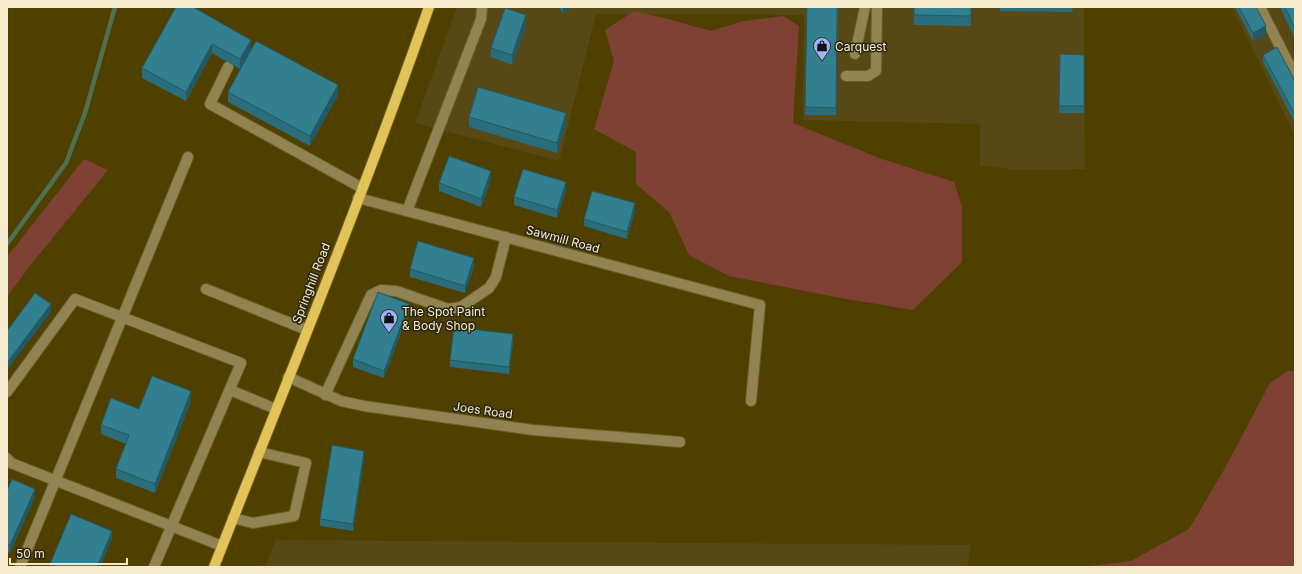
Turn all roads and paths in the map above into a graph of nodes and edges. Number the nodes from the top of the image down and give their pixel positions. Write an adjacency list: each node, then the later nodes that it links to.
1 (429, 7): 11 (main road, Springhill Road)
2 (482, 7): 13 (street)
3 (865, 7): 6 (street)
4 (877, 7): 8 (street)
5 (1260, 7): 9 (street)
6 (855, 54)
7 (228, 67): 11 (street)
8 (846, 76)
9 (1295, 76)
10 (188, 157): 16 (street)
11 (362, 188): 12 (main road, Springhill Road)
12 (358, 198): 13 (street, Sawmill Road); 17 (main road, Springhill Road)
13 (407, 211): 14 (street, Sawmill Road)
14 (506, 237): 21 (street); 22 (street, Sawmill Road)
15 (206, 289): 17 (street)
16 (123, 318): 19 (street); 20 (street); 27 (street)
17 (307, 330): 18 (main road, Springhill Road)
18 (288, 377): 21 (street, Joes Road); 23 (main road, Springhill Road)
19 (230, 390): 23 (street); 29 (street)
20 (7, 392)
21 (325, 394): 24 (street, Joes Road)
22 (751, 401)
23 (276, 409): 25 (main road, Springhill Road)
24 (680, 442)
25 (259, 452): 28 (main road, Springhill Road); 28 (street)
26 (7, 458): 27 (street)
27 (56, 480): 29 (street); 31 (street)
28 (233, 518): 30 (main road, Springhill Road)
29 (172, 526): 30 (street); 32 (street)
30 (222, 546): 33 (main road, Springhill Road)
31 (20, 567)
32 (154, 567)
33 (214, 567)

